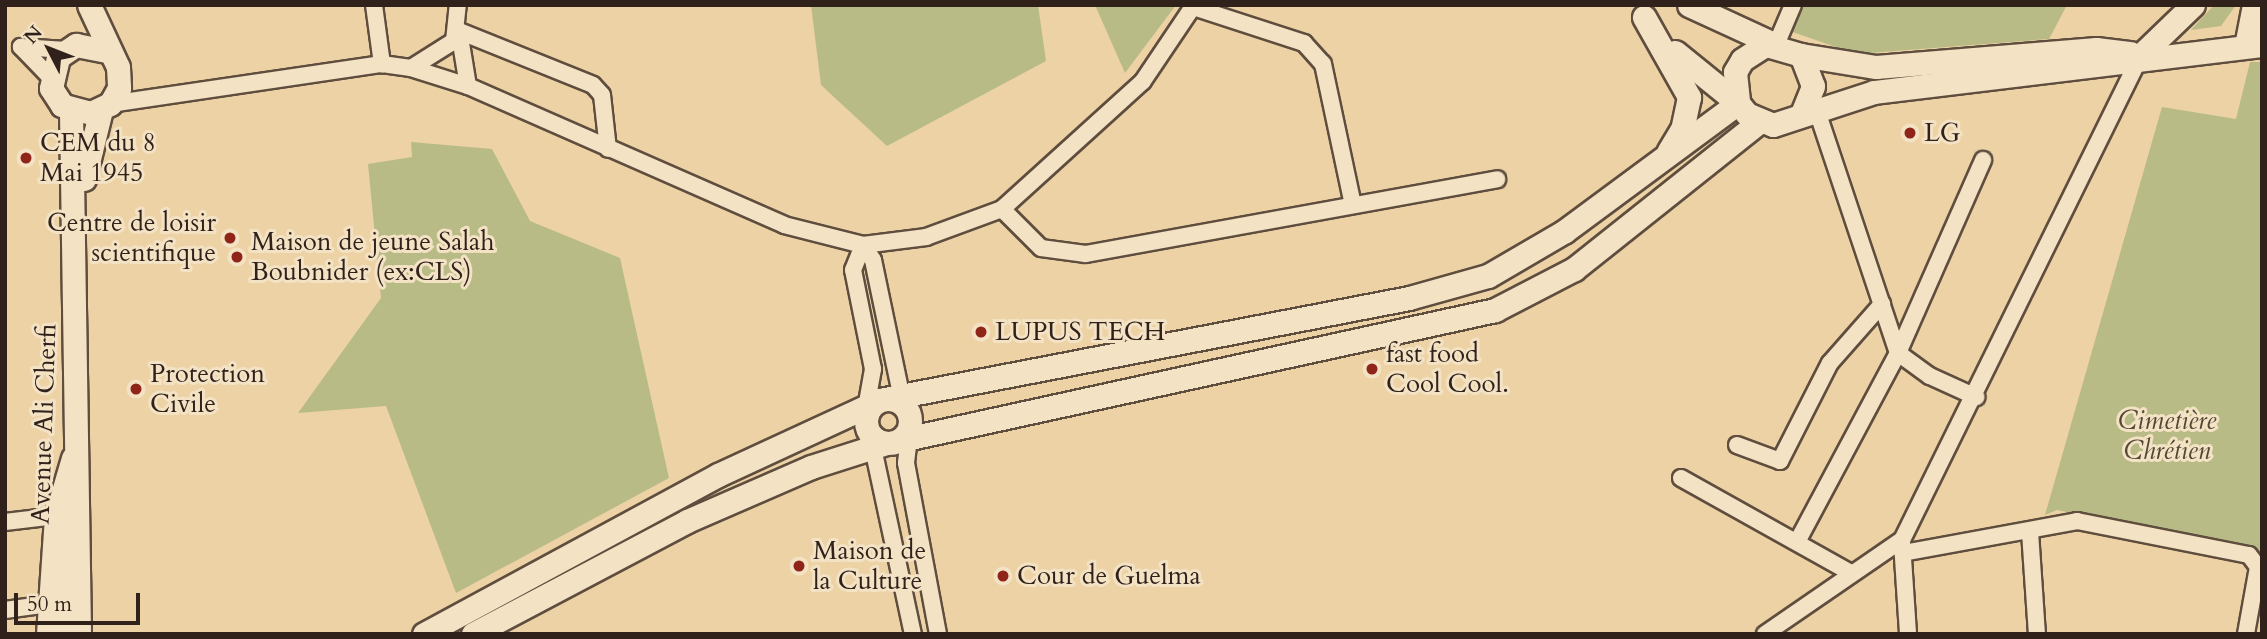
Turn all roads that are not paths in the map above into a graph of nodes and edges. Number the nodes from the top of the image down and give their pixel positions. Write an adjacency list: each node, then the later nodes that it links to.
1 (88, 5): 15 (street); 16 (street)
2 (374, 5): 19 (street)
3 (458, 5): 10 (street)
4 (1689, 5): 12 (street)
5 (1793, 5): 12 (street)
6 (2193, 5): 18 (street)
7 (2254, 5): 13 (street)
8 (1194, 6): 32 (street); 33 (street)
9 (1638, 11): 24 (street); 29 (street)
10 (459, 31): 20 (street); 22 (street); 28 (street)
11 (5, 40): 14 (street)
12 (1776, 45): 17 (street); 24 (street)
13 (2254, 46): 18 (street)
14 (21, 47): 15 (street); 21 (street)
15 (71, 48): 16 (street); 21 (street)
16 (106, 51): 23 (street)
17 (1801, 55): 18 (street); 25 (street)
18 (2141, 55): 25 (street); 42 (street)
19 (382, 64): 20 (street); 23 (street)
20 (411, 68): 22 (street)
21 (50, 77): 26 (street)
22 (468, 86): 28 (street)
23 (110, 101): 26 (street); 34 (street)
24 (1738, 103): 27 (street); 29 (street)
25 (1810, 110): 27 (street); 40 (street)
26 (71, 111): 34 (street)
27 (1759, 122): 43 (street)
28 (608, 149): 35 (street)
29 (1662, 160): 43 (street)
30 (1983, 160): 41 (street)
31 (1497, 178): 32 (street)
32 (1353, 205): 33 (street)
33 (1002, 209): 36 (street)
34 (78, 217): 45 (street, Avenue Ali Cherfi)
35 (814, 235): 37 (street); 39 (street)
36 (900, 242): 37 (street); 38 (street)
37 (863, 245): 38 (street); 39 (street)
38 (873, 269): 43 (street)
39 (853, 270): 43 (street)
40 (1882, 304): 41 (street); 44 (street)
41 (1898, 353): 42 (street); 50 (street)
42 (1976, 397): 51 (street)
43 (888, 423): 58 (street); 59 (street); 60 (street); 61 (street)
44 (1737, 445)
45 (73, 457): 47 (street); 56 (street, Avenue Ali Cherfi); 57 (street)
46 (1681, 478): 50 (street)
47 (56, 516): 48 (street); 53 (street)
48 (5, 522)
49 (2029, 532): 51 (street); 64 (street); 65 (street)
50 (1797, 542): 52 (street)
51 (1902, 547): 52 (street); 63 (street)
52 (1851, 573): 62 (street)
53 (49, 604): 54 (street); 55 (street)
54 (5, 610)
55 (48, 634)
56 (64, 634)
57 (79, 634)
58 (424, 634)
59 (473, 634)
60 (913, 634)
61 (938, 634)
62 (1765, 634)
63 (1908, 634)
64 (2037, 634)
65 (2246, 634)

